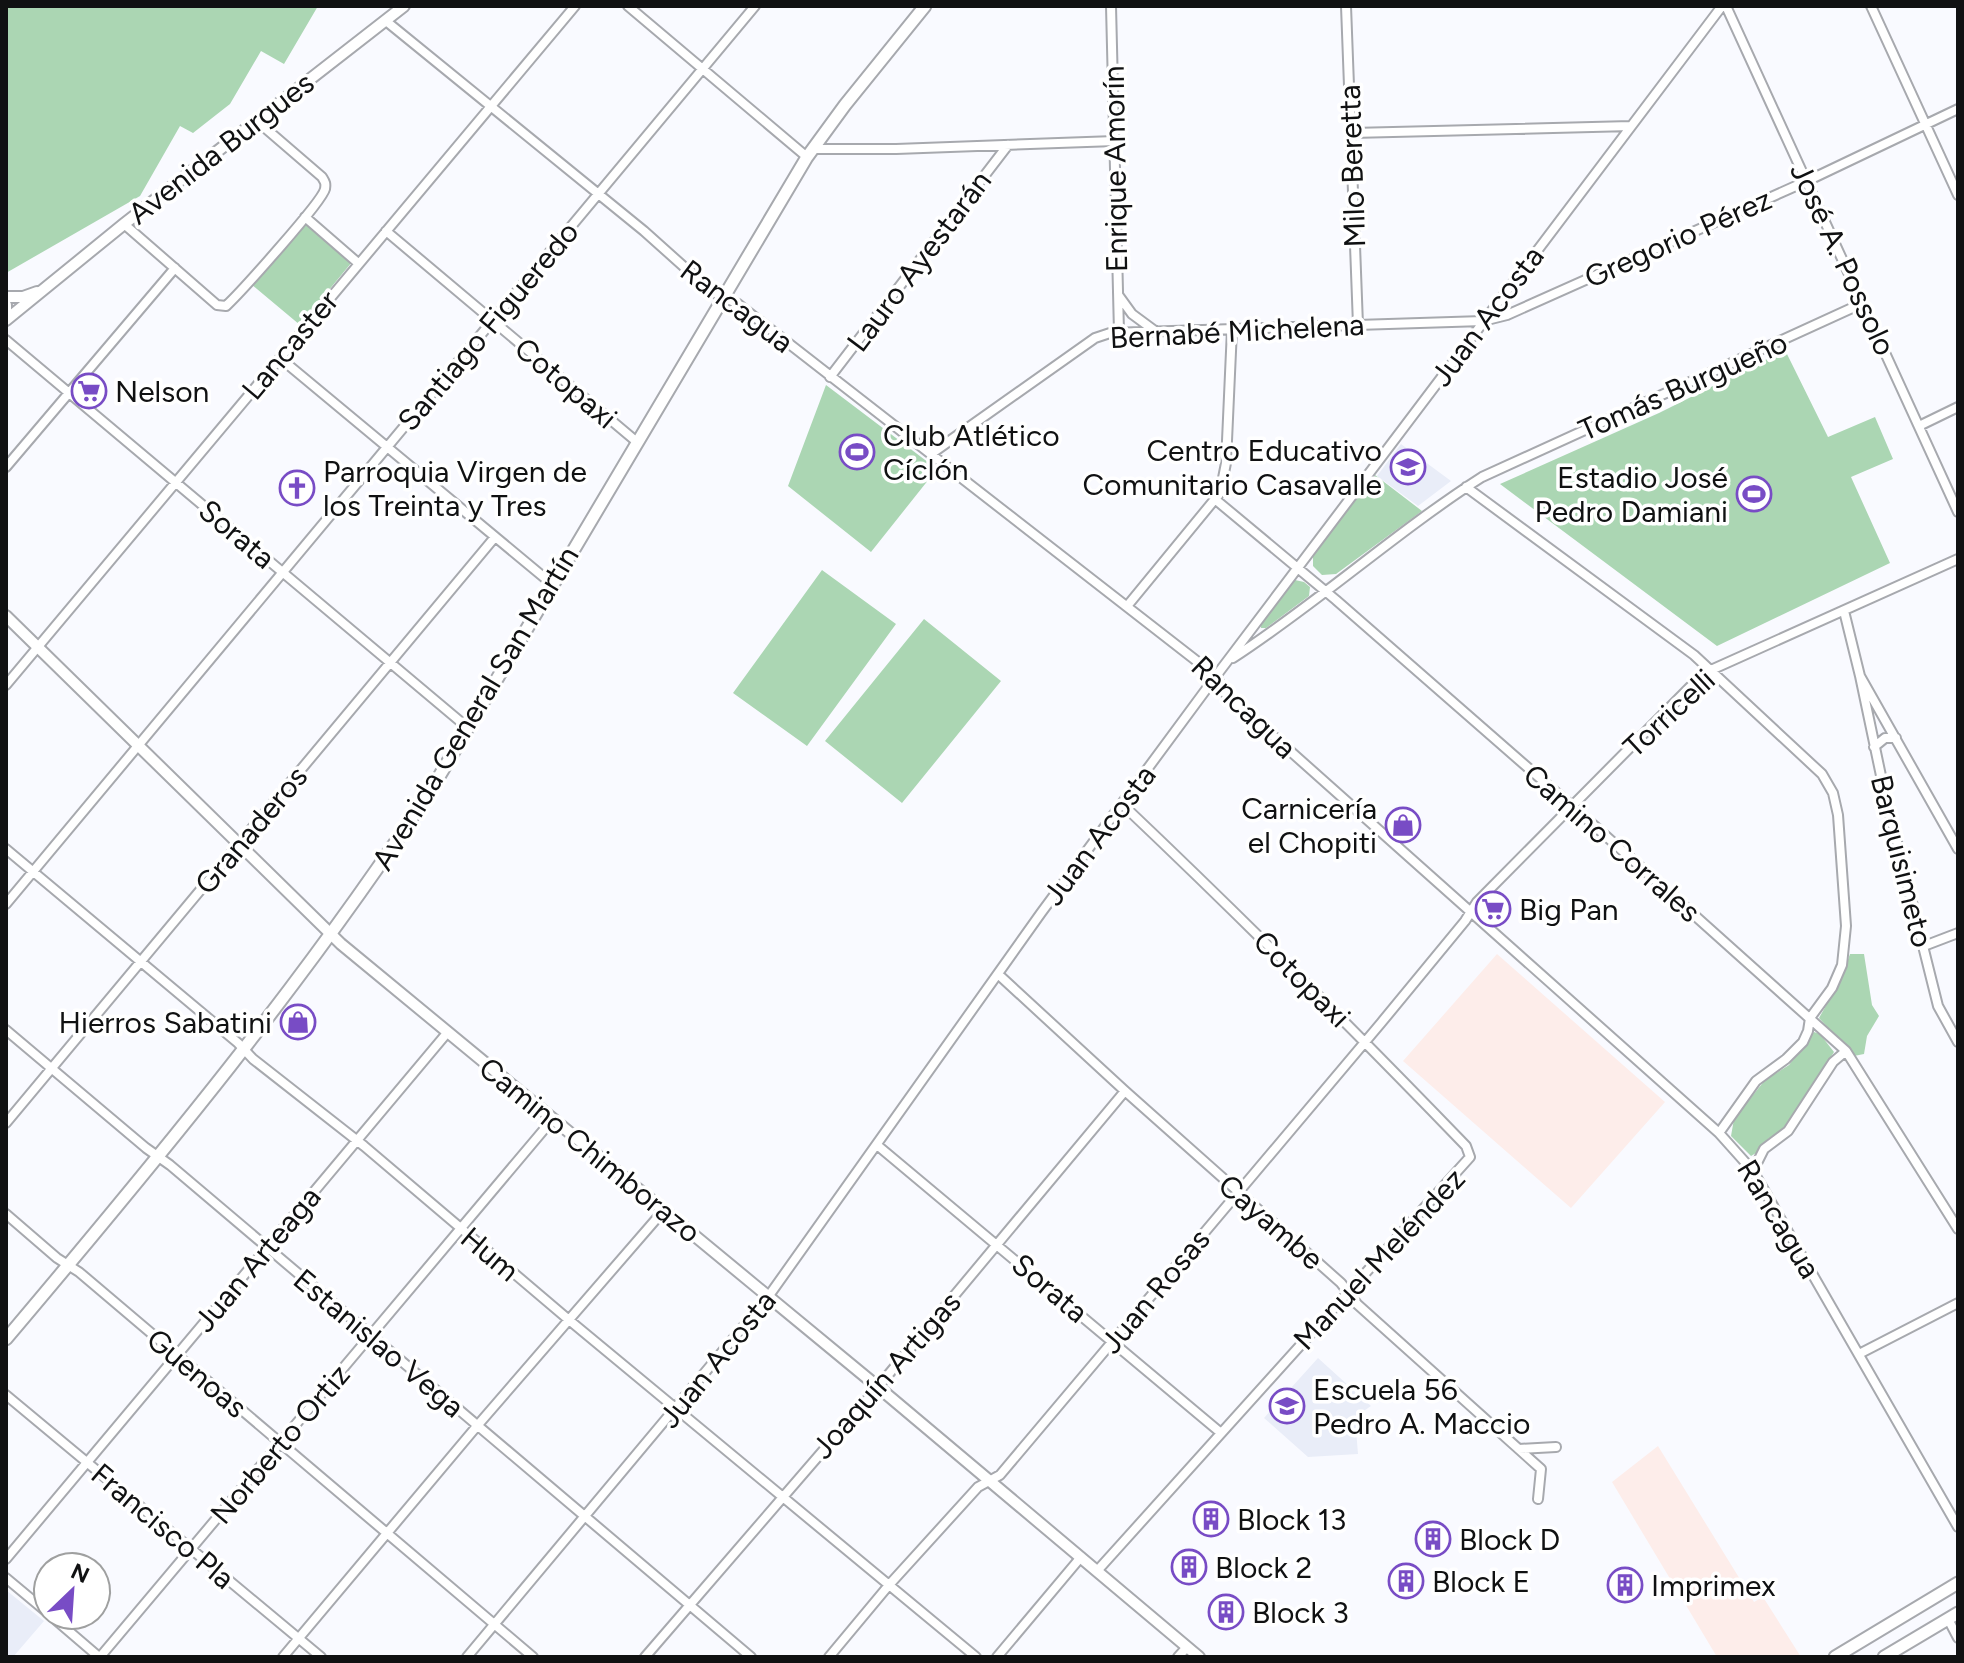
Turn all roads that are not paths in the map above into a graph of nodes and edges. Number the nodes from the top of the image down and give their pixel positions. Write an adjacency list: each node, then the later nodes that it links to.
1 (404, 6): 10 (street, Avenida Burgues)
2 (575, 6): 12 (street, Lancaster)
3 (628, 6): 11 (street)
4 (755, 6): 11 (street, Santiago Figueredo)
5 (925, 6): 20 (main road, Avenida General San Martín)
6 (1111, 6): 18 (street, Enrique Amorín)
7 (1346, 6): 17 (street, Milo Beretta)
8 (1724, 6): 16 (street, Juan Acosta); 21 (street, José A. Possolo)
9 (1871, 6): 15 (street)
10 (386, 21): 12 (street, Rancagua); 14 (street, Avenida Burgues)
11 (702, 70): 20 (street); 22 (street, Santiago Figueredo)
12 (490, 106): 22 (street, Rancagua); 26 (street, Lancaster)
13 (1958, 109): 15 (street, Gregorio Pérez)
14 (257, 121): 24 (street); 25 (street, Avenida Burgues)
15 (1925, 124): 21 (street, Gregorio Pérez); 23 (street)
16 (1631, 126): 17 (street); 36 (street, Juan Acosta)
17 (1352, 133): 37 (street, Milo Beretta)
18 (1115, 141): 19 (street); 30 (street, Enrique Amorín)
19 (1008, 145): 20 (street); 43 (street, Lauro Ayestarán)
20 (810, 153): 32 (main road, Avenida General San Martín)
21 (1807, 181): 33 (street, José A. Possolo); 36 (street, Gregorio Pérez)
22 (598, 194): 32 (street, Rancagua); 35 (street, Santiago Figueredo)
23 (1958, 195)
24 (305, 217): 27 (street); 28 (street)
25 (124, 224): 28 (street); 29 (street, Avenida Burgues)
26 (386, 231): 27 (street, Lancaster); 35 (street, Cotopaxi)
27 (358, 263): 42 (street, Lancaster)
28 (175, 268): 44 (street)
29 (39, 291): 31 (street, Avenida Burgues); 34 (street, Avenida Burgues)
30 (1118, 296): 39 (street, Enrique Amorín); 40 (street)
31 (6, 297)
32 (723, 297): 43 (street, Rancagua); 47 (main road, Avenida General San Martín)
33 (1863, 303): 46 (street, José A. Possolo); 52 (street, Tomás Burgueño)
34 (6, 320)
35 (493, 321): 47 (street, Cotopaxi); 48 (street, Santiago Figueredo)
36 (1483, 321): 37 (street, Bernabé Michelena); 57 (street, Juan Acosta)
37 (1358, 325): 38 (street, Bernabé Michelena)
38 (1232, 329): 40 (street, Bernabé Michelena); 53 (street)
39 (1119, 332): 40 (street, Bernabé Michelena); 49 (street, Bernabé Michelena)
40 (1156, 332)
41 (6, 340): 44 (street, Sorata)
42 (280, 358): 48 (street); 51 (street, Lancaster)
43 (830, 377): 49 (street, Rancagua)
44 (68, 392): 50 (street); 51 (street, Sorata)
45 (1958, 407): 46 (street)
46 (1919, 426): 54 (street, José A. Possolo)
47 (637, 442): 59 (main road, Avenida General San Martín)
48 (387, 447): 55 (street); 58 (street, Santiago Figueredo)
49 (931, 454): 61 (street, Rancagua)
50 (6, 467)
51 (176, 482): 58 (street, Sorata); 64 (street, Lancaster)
52 (1466, 487): 60 (street, Tomás Burgueño); 67 (street, Barquisimeto)
53 (1216, 500): 57 (street, Camino Corrales); 61 (street)
54 (1958, 512)
55 (495, 537): 59 (street); 66 (street, Granaderos)
56 (1958, 559): 62 (street, Torricelli)
57 (1297, 567): 60 (street, Camino Corrales); 65 (street, Juan Acosta)
58 (283, 572): 66 (street, Sorata); 73 (street, Santiago Figueredo)
59 (552, 584): 71 (main road, Avenida General San Martín)
60 (1327, 593): 65 (street, Tomás Burgueño); 76 (street, Camino Corrales)
61 (1128, 605): 68 (street, Rancagua)
62 (1844, 611): 67 (street, Torricelli); 69 (street)
63 (6, 616): 64 (street, Camino Chimborazo)
64 (38, 647): 70 (street, Lancaster); 73 (street, Camino Chimborazo)
65 (1228, 661): 68 (street, Juan Acosta)
66 (390, 663): 71 (street, Sorata); 77 (street, Granaderos)
67 (1711, 670): 76 (street, Torricelli); 88 (street, Barquisimeto)
68 (1216, 676): 75 (street, Juan Acosta); 82 (street, Rancagua)
69 (1860, 676): 72 (street); 74 (street, Barquisimeto)
70 (6, 685)
71 (468, 728): 84 (main road, Avenida General San Martín)
72 (1896, 738): 74 (street); 79 (street)
73 (138, 746): 77 (street, Camino Chimborazo); 80 (street, Santiago Figueredo)
74 (1874, 747): 85 (street, Barquisimeto)
75 (1123, 805): 87 (street, Juan Acosta); 91 (street, Cotopaxi)
76 (1572, 807): 82 (street, Torricelli); 88 (street, Camino Corrales)
77 (239, 844): 84 (street, Camino Chimborazo); 86 (street, Granaderos)
78 (6, 849): 80 (street, Hum)
79 (1958, 849)
80 (34, 871): 81 (street, Santiago Figueredo); 86 (street, Hum)
81 (6, 904)
82 (1470, 913): 91 (street, Juan Rosas); 99 (street, Rancagua)
83 (1958, 933): 85 (street)
84 (331, 934): 90 (street, Camino Chimborazo); 93 (main road, Avenida General San Martín)
85 (1924, 946): 92 (street, Barquisimeto)
86 (142, 962): 93 (street, Hum); 95 (street, Granaderos)
87 (999, 975): 96 (street, Cayambe); 101 (street, Juan Acosta)
88 (1810, 1018): 94 (street, Camino Corrales); 99 (street)
89 (6, 1030): 95 (street, Estanislao Vega)
90 (447, 1033): 97 (street, Camino Chimborazo); 100 (street, Juan Arteaga)
91 (1365, 1042): 103 (street, Cotopaxi); 105 (street, Juan Rosas)
92 (1958, 1042)
93 (245, 1050): 100 (street, Hum); 102 (main road, Avenida General San Martín)
94 (1846, 1051): 104 (street); 109 (street, Camino Corrales)
95 (52, 1068): 98 (street, Granaderos); 102 (street, Estanislao Vega)
96 (1125, 1091): 105 (street, Cayambe); 110 (street, Joaquín Artigas)
97 (552, 1120): 106 (street, Camino Chimborazo); 108 (street, Norberto Ortiz)
98 (6, 1123)
99 (1719, 1133): 104 (street, Rancagua)
100 (356, 1141): 108 (street, Hum); 111 (street, Juan Arteaga)
101 (877, 1145): 110 (street, Sorata); 114 (street, Juan Acosta)
102 (158, 1157): 111 (street, Estanislao Vega); 112 (main road, Avenida General San Martín)
103 (1469, 1160): 113 (street, Manuel Meléndez)
104 (1753, 1171): 120 (street, Rancagua)
105 (1238, 1192): 113 (street, Cayambe); 119 (street, Juan Rosas)
106 (664, 1210): 114 (street, Camino Chimborazo); 116 (street)
107 (6, 1214): 112 (street, Guenoas)
108 (460, 1229): 116 (street, Hum); 117 (street, Norberto Ortiz)
109 (1958, 1229)
110 (998, 1245): 119 (street, Sorata); 122 (street, Joaquín Artigas)
111 (266, 1246): 117 (street, Estanislao Vega); 121 (street, Juan Arteaga)
112 (68, 1265): 118 (main road, Avenida General San Martín); 121 (street, Guenoas)
113 (1349, 1293): 126 (street, Manuel Meléndez); 129 (street, Cayambe)
114 (768, 1297): 122 (street, Camino Chimborazo); 124 (street, Juan Acosta)
115 (1958, 1303): 120 (street)
116 (569, 1320): 124 (street, Hum); 125 (street)
117 (372, 1336): 125 (street, Estanislao Vega); 127 (street, Norberto Ortiz)
118 (6, 1339)
119 (1114, 1341): 126 (street, Sorata); 131 (street, Juan Rosas)
120 (1859, 1354): 135 (street, Rancagua)
121 (177, 1356): 127 (street, Guenoas); 130 (street, Juan Arteaga)
122 (878, 1387): 131 (street, Camino Chimborazo); 132 (street, Joaquín Artigas)
123 (6, 1395): 130 (street, Francisco Pla)
124 (677, 1409): 132 (street, Hum); 134 (street, Juan Acosta)
125 (477, 1426): 134 (street, Estanislao Vega); 136 (street)
126 (1221, 1433): 140 (street, Manuel Meléndez)
127 (281, 1444): 136 (street, Guenoas); 137 (street, Norberto Ortiz)
128 (1556, 1447): 129 (street)
129 (1518, 1449): 133 (street, Cayambe)
130 (87, 1462): 137 (street, Francisco Pla); 139 (street, Juan Arteaga)
131 (990, 1481): 138 (street, Camino Chimborazo); 143 (street, Juan Rosas)
132 (782, 1496): 143 (street, Hum); 145 (street, Joaquín Artigas)
133 (1538, 1499)
134 (586, 1518): 145 (street, Estanislao Vega); 147 (street, Juan Acosta)
135 (1958, 1527)
136 (388, 1533): 147 (street, Guenoas); 150 (street)
137 (191, 1549): 150 (street, Francisco Pla); 152 (street, Norberto Ortiz)
138 (1081, 1557): 140 (street, Camino Chimborazo); 161 (street)
139 (6, 1559)
140 (1097, 1571): 151 (street, Camino Chimborazo)
141 (6, 1578): 144 (street)
142 (1958, 1583): 164 (main road)
143 (889, 1585): 159 (street, Juan Rosas); 160 (street, Hum)
144 (32, 1600)
145 (689, 1605): 157 (street, Joaquín Artigas); 158 (street, Estanislao Vega)
146 (1953, 1616): 149 (street); 165 (main road)
147 (496, 1624): 155 (street, Juan Acosta); 156 (street, Guenoas)
148 (69, 1631): 152 (street)
149 (1958, 1638)
150 (298, 1639): 153 (street); 154 (street, Francisco Pla)
151 (1187, 1647): 162 (street); 163 (street, Camino Chimborazo)
152 (100, 1657)
153 (283, 1657)
154 (321, 1657)
155 (467, 1657)
156 (533, 1657)
157 (645, 1657)
158 (751, 1657)
159 (829, 1657)
160 (976, 1657)
161 (997, 1657)
162 (1178, 1657)
163 (1199, 1657)
164 (1835, 1657)
165 (1884, 1657)

